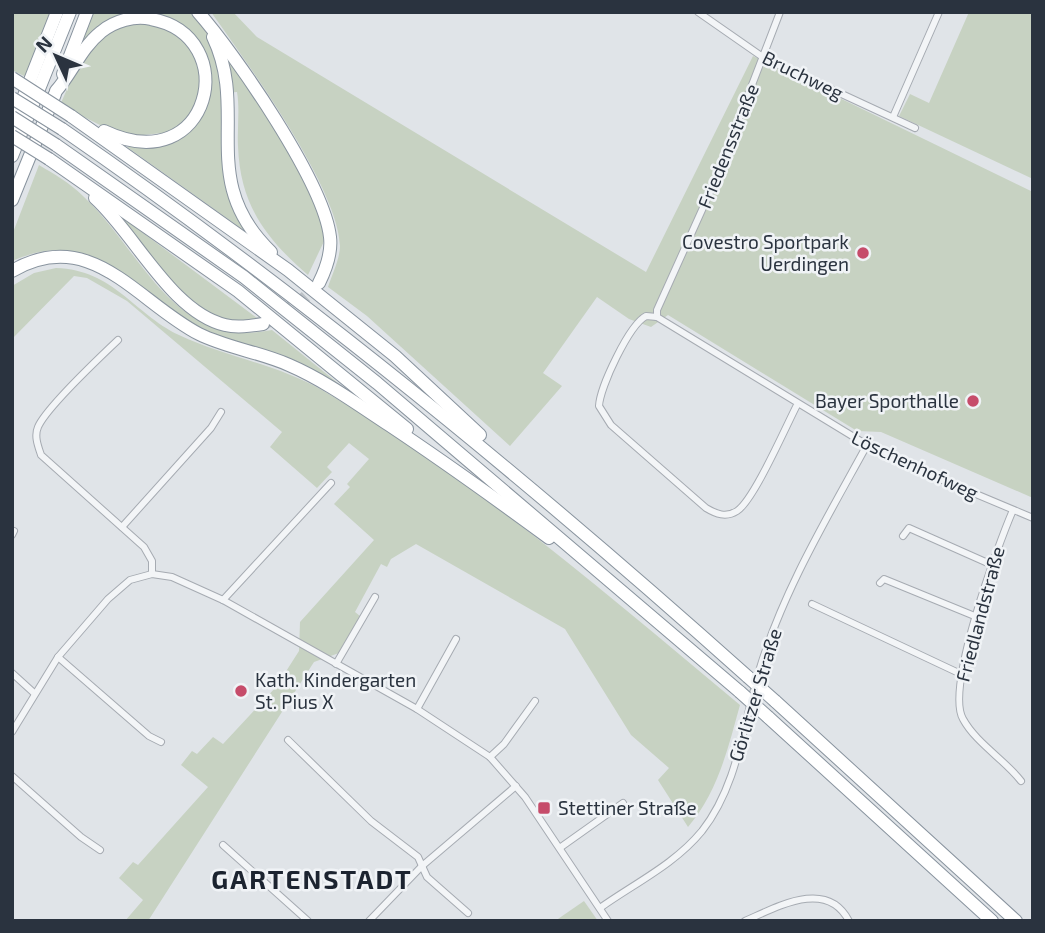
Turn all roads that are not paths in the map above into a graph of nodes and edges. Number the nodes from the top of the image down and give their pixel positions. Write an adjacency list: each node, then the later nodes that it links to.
1 (55, 12): 15 (highway)
2 (70, 12): 18 (highway)
3 (87, 12): 10 (highway)
4 (698, 12): 8 (street, Bruchweg)
5 (780, 12): 8 (street, Friedensstraße)
6 (939, 12): 14 (street)
7 (202, 17): 21 (highway); 23 (highway)
8 (764, 58): 14 (street, Bruchweg); 24 (street, Friedensstraße)
9 (12, 78): 12 (highway, bridge)
10 (56, 92): 12 (highway); 20 (highway)
11 (12, 98): 31 (highway, bridge)
12 (71, 116): 21 (highway)
13 (12, 117): 37 (highway, bridge)
14 (893, 117): 16 (street, Bruchweg)
15 (12, 125)
16 (915, 128)
17 (12, 136): 19 (highway, bridge)
18 (12, 156)
19 (49, 159): 25 (highway); 30 (highway)
20 (12, 200)
21 (288, 270): 31 (highway)
22 (12, 271): 30 (highway)
23 (319, 283)
24 (657, 317): 27 (street, Löschenhofweg); 27 (street)
25 (263, 324)
26 (118, 340): 35 (street)
27 (797, 405): 29 (street, Löschenhofweg)
28 (221, 412): 35 (street)
29 (867, 445): 33 (street, Löschenhofweg); 65 (street, Görlitzer Straße)
30 (459, 471): 37 (highway)
31 (516, 474): 67 (highway, bridge)
32 (331, 483): 42 (street)
33 (1013, 510): 34 (street, Löschenhofweg); 38 (street, Friedlandstraße)
34 (1033, 517)
35 (122, 527): 39 (street)
36 (903, 536): 38 (street)
37 (583, 557): 73 (highway, bridge)
38 (990, 564): 44 (street, Friedlandstraße)
39 (152, 574): 42 (street); 46 (street)
40 (880, 583): 44 (street)
41 (375, 597): 47 (street)
42 (223, 600): 47 (street)
43 (812, 604): 49 (street)
44 (977, 617): 49 (street, Friedlandstraße)
45 (456, 639): 52 (street)
46 (58, 657): 50 (street); 55 (street)
47 (336, 664): 52 (street)
48 (12, 673): 50 (street)
49 (963, 675): 58 (street, Friedlandstraße)
50 (34, 692): 53 (street)
51 (535, 701): 56 (street)
52 (417, 709): 56 (street)
53 (12, 732)
54 (288, 740): 64 (street)
55 (160, 742)
56 (489, 757): 59 (street)
57 (12, 776): 63 (street)
58 (1021, 781)
59 (516, 786): 62 (street); 64 (street)
60 (623, 803): 62 (street)
61 (223, 845): 68 (street)
62 (561, 847): 65 (street)
63 (100, 850)
64 (422, 866): 66 (street); 69 (street)
65 (600, 908): 70 (street)
66 (468, 913)
67 (1015, 920)
68 (308, 921)
69 (369, 921)
70 (608, 921)
71 (745, 921): 72 (street)
72 (849, 921)
73 (992, 921)

